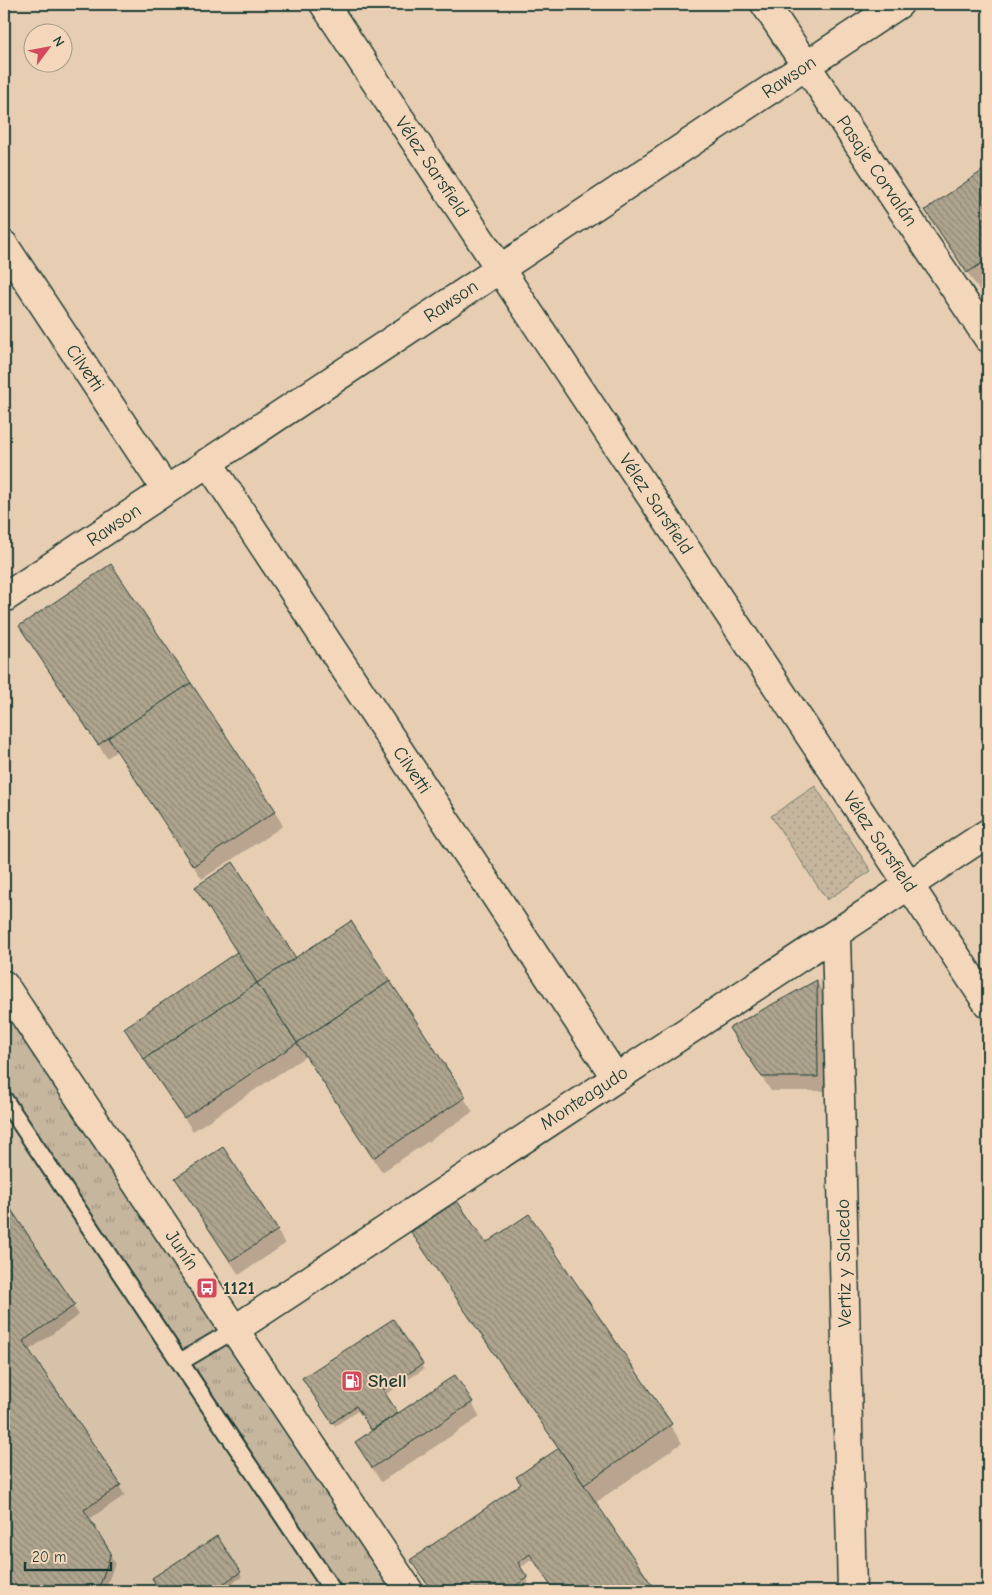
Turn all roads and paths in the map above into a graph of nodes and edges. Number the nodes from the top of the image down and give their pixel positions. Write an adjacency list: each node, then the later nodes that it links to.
1 (324, 4): 6 (street, Vélez Sarsfield)
2 (765, 4): 4 (street, Pasaje Corvalán)
3 (899, 4): 4 (street, Rawson)
4 (806, 65): 6 (street, Rawson); 7 (street, Pasaje Corvalán)
5 (4, 245): 9 (street, Cilvetti)
6 (500, 269): 8 (street, Rawson); 12 (street, Vélez Sarsfield)
7 (988, 338)
8 (208, 462): 9 (street, Rawson); 16 (street, Cilvetti)
9 (166, 490): 10 (street, Rawson)
10 (4, 598)
11 (988, 834): 12 (street, Monteagudo)
12 (909, 885): 13 (street, Monteagudo); 15 (street, Vélez Sarsfield)
13 (836, 935): 16 (street, Monteagudo); 22 (street, Vertiz y Salcedo)
14 (4, 985): 18 (street, Junín)
15 (988, 1004)
16 (616, 1078): 18 (street, Monteagudo)
17 (4, 1099): 19 (lane)
18 (234, 1330): 19 (lane, Monteagudo); 21 (street, Junín)
19 (180, 1362): 20 (lane)
20 (333, 1591)
21 (409, 1591)
22 (852, 1591)

